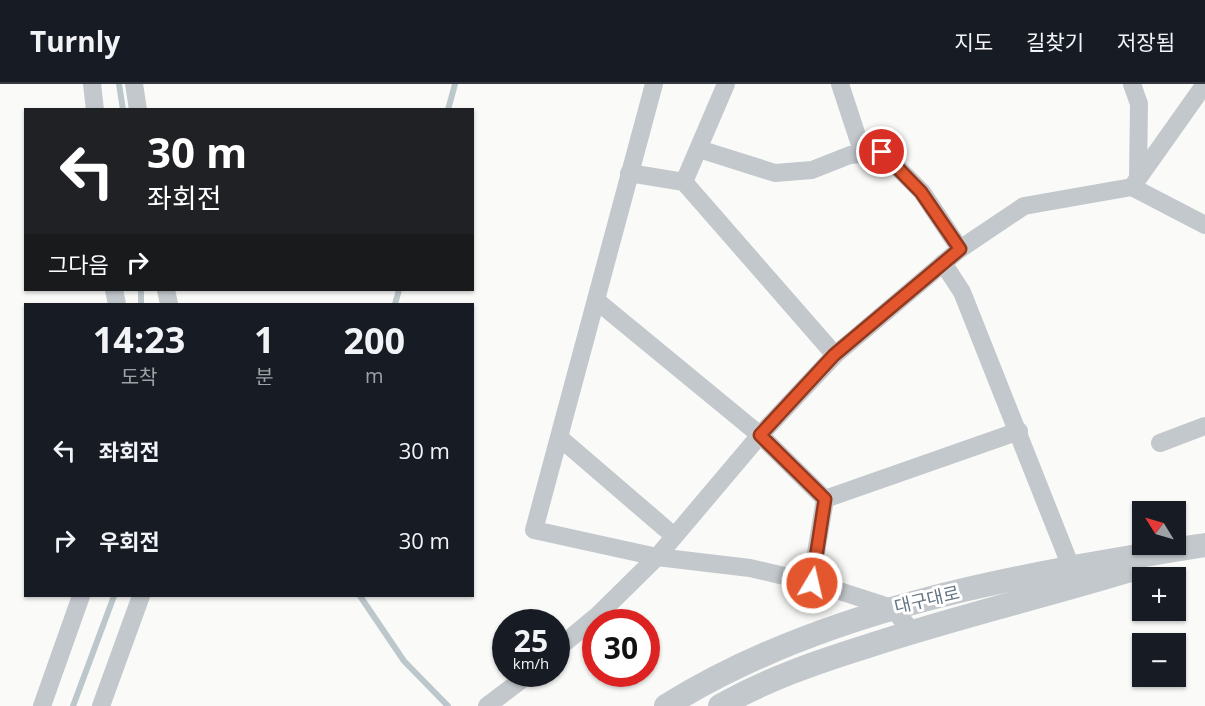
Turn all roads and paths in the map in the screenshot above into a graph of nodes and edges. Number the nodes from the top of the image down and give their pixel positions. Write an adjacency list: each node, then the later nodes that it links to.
1 (92, 84): 8 (street)
2 (134, 84): 9 (street)
3 (654, 84): 12 (street)
4 (726, 84): 10 (street)
5 (840, 84): 11 (street)
6 (1132, 84): 14 (street)
7 (1205, 84): 14 (street)
8 (95, 108)
9 (138, 108)
10 (699, 148): 11 (street); 13 (street)
11 (863, 154): 16 (street)
12 (629, 173): 13 (street); 18 (street)
13 (684, 182): 19 (street)
14 (1135, 182): 15 (street); 16 (street)
15 (1205, 225)
16 (960, 249): 17 (street)
17 (943, 263): 19 (street); 21 (street)
18 (597, 301): 22 (street); 23 (street)
19 (834, 355): 22 (street)
20 (1205, 426): 24 (street)
21 (1019, 431): 25 (street); 29 (street)
22 (760, 435): 25 (street); 26 (street)
23 (560, 438): 26 (street); 28 (street)
24 (1160, 443)
25 (825, 499): 30 (street)
26 (674, 536): 28 (street)
27 (1205, 546): 29 (street, 대구대로); 34 (street, 대구대로)
28 (657, 557): 30 (street); 35 (street)
29 (1071, 567): 33 (street, 대구대로)
30 (812, 583): 33 (street)
31 (81, 597): 38 (street)
32 (141, 597): 39 (street)
33 (892, 608): 34 (street); 40 (street, 대구대로)
34 (912, 631): 41 (street, 대구대로)
35 (570, 638)
36 (514, 687): 37 (street)
37 (495, 703)
38 (42, 706)
39 (101, 706)
40 (666, 706)
41 (720, 706)

